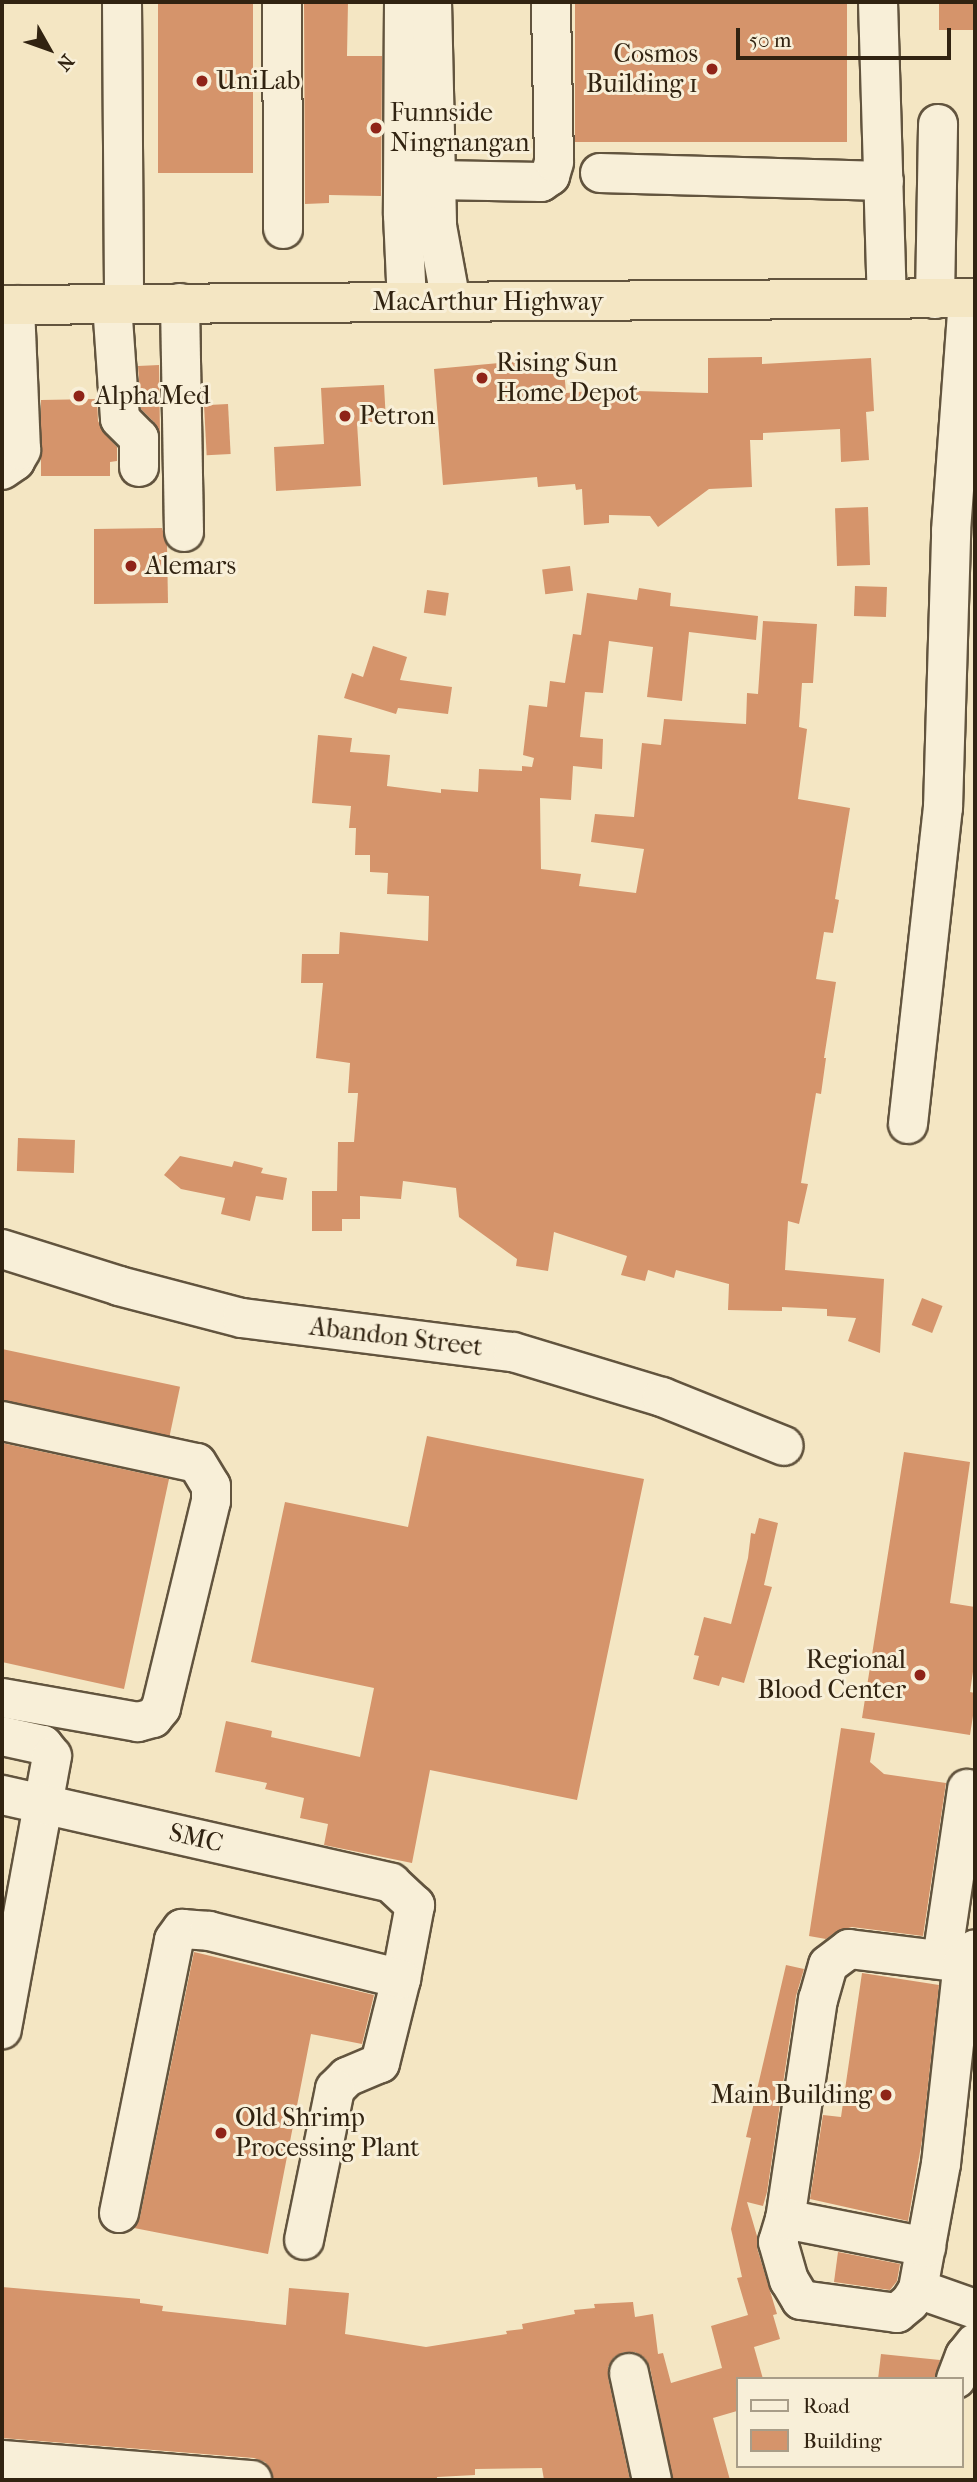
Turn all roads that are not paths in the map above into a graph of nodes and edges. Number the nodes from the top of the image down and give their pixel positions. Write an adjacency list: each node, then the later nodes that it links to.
1 (122, 2): 17 (street)
2 (282, 2): 11 (street)
3 (404, 2): 14 (street)
4 (432, 2): 9 (street)
5 (551, 2): 9 (street)
6 (878, 2): 10 (street)
7 (939, 124): 13 (street)
8 (600, 173): 10 (street)
9 (437, 180): 15 (street)
10 (884, 181): 12 (street)
11 (283, 229)
12 (887, 299): 13 (highway, MacArthur Highway); 15 (highway, MacArthur Highway)
13 (959, 299): 22 (street)
14 (407, 302): 15 (highway, MacArthur Highway); 16 (highway, MacArthur Highway)
15 (451, 302)
16 (180, 303): 17 (highway, MacArthur Highway); 21 (street)
17 (118, 304): 18 (highway, MacArthur Highway); 19 (street)
18 (9, 305): 20 (street)
19 (139, 467)
20 (2, 470)
21 (184, 532)
22 (908, 1124)
23 (2, 1249): 25 (street, Abandon Street)
24 (2, 1422): 26 (street)
25 (785, 1446)
26 (2, 1698)
27 (2, 1737): 30 (street)
28 (967, 1789): 31 (street)
29 (2, 1795): 30 (street, SMC)
30 (45, 1803): 32 (street, SMC); 33 (street)
31 (960, 1957): 35 (street); 37 (street)
32 (401, 1979): 34 (street); 36 (street)
33 (2, 2029)
34 (118, 2214)
35 (785, 2220): 37 (street); 38 (street)
36 (304, 2240)
37 (926, 2247): 38 (street)
38 (918, 2289): 39 (street)
39 (975, 2309)
40 (975, 2343): 42 (street)
41 (629, 2373): 45 (street)
42 (957, 2377)
43 (2, 2460): 44 (street)
44 (252, 2480)
45 (652, 2480)

